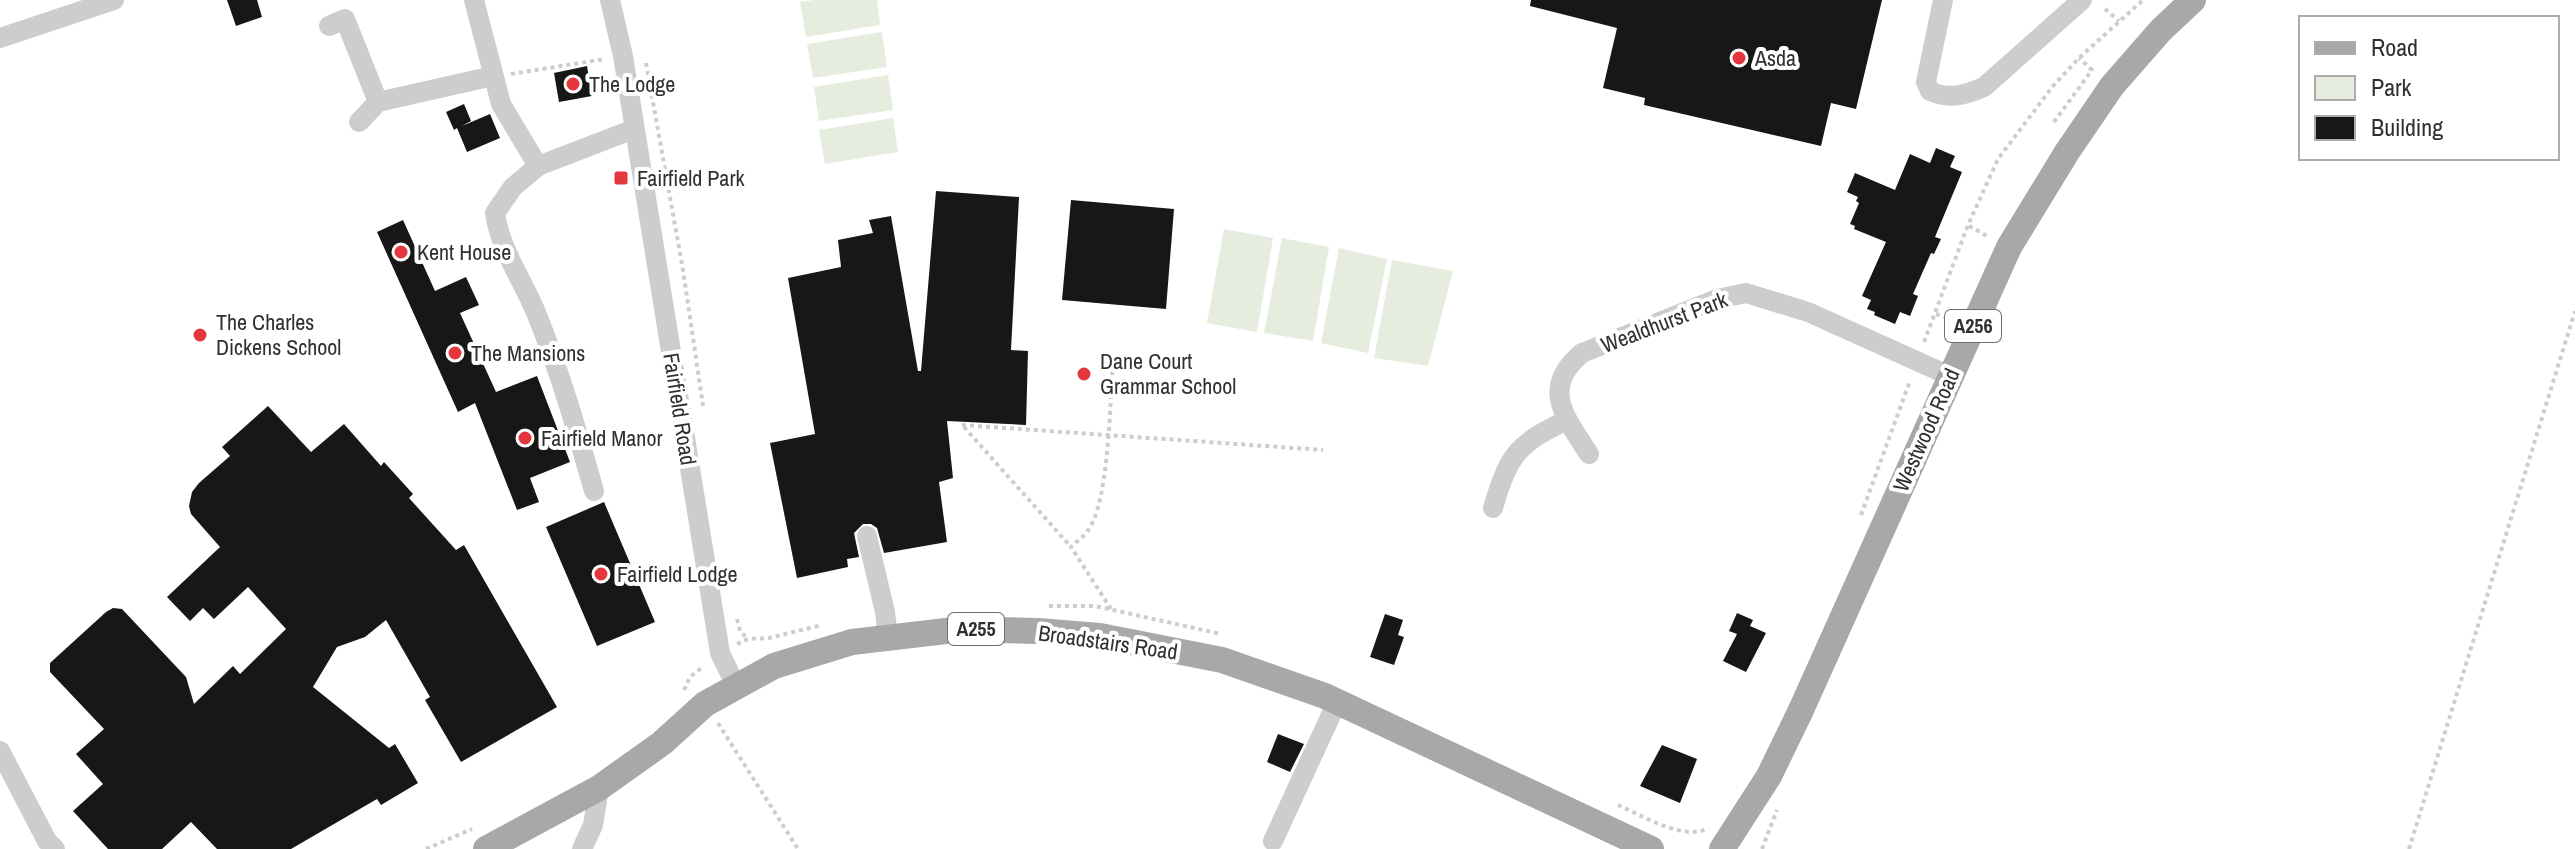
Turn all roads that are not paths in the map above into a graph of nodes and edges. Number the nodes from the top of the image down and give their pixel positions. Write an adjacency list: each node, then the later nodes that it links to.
1 (114, 0): 10 (street)
2 (474, 0): 11 (street)
3 (610, 0): 14 (street, Fairfield Road)
4 (1943, 0): 5 (street)
5 (2082, 0)
6 (2177, 0): 9 (main road, Westwood Road / A256)
7 (2193, 0): 9 (main road, Westwood Road / A256)
8 (329, 26): 12 (street)
9 (2161, 30): 16 (main road, Westwood Road / A256)
10 (0, 38)
11 (493, 76): 12 (street); 15 (street)
12 (378, 102): 13 (street)
13 (359, 122)
14 (634, 129): 15 (street); 23 (street, Fairfield Road)
15 (538, 166): 19 (street)
16 (1950, 376): 17 (street, Wealdhurst Park); 27 (main road, Westwood Road / A256)
17 (1567, 420): 18 (street, Wealdhurst Park); 20 (street)
18 (1589, 454)
19 (594, 491)
20 (1493, 508)
21 (867, 536): 22 (street)
22 (888, 637): 23 (main road, Broadstairs Road / A255); 24 (main road, Broadstairs Road / A255)
23 (736, 686): 26 (main road, Broadstairs Road / A255)
24 (1337, 702): 29 (street); 32 (main road, Broadstairs Road / A255)
25 (0, 751): 30 (street)
26 (599, 788): 28 (main road, Broadstairs Road / A255); 31 (street)
27 (1716, 838)
28 (497, 841)
29 (1273, 841)
30 (55, 849)
31 (582, 849)
32 (1651, 849)

